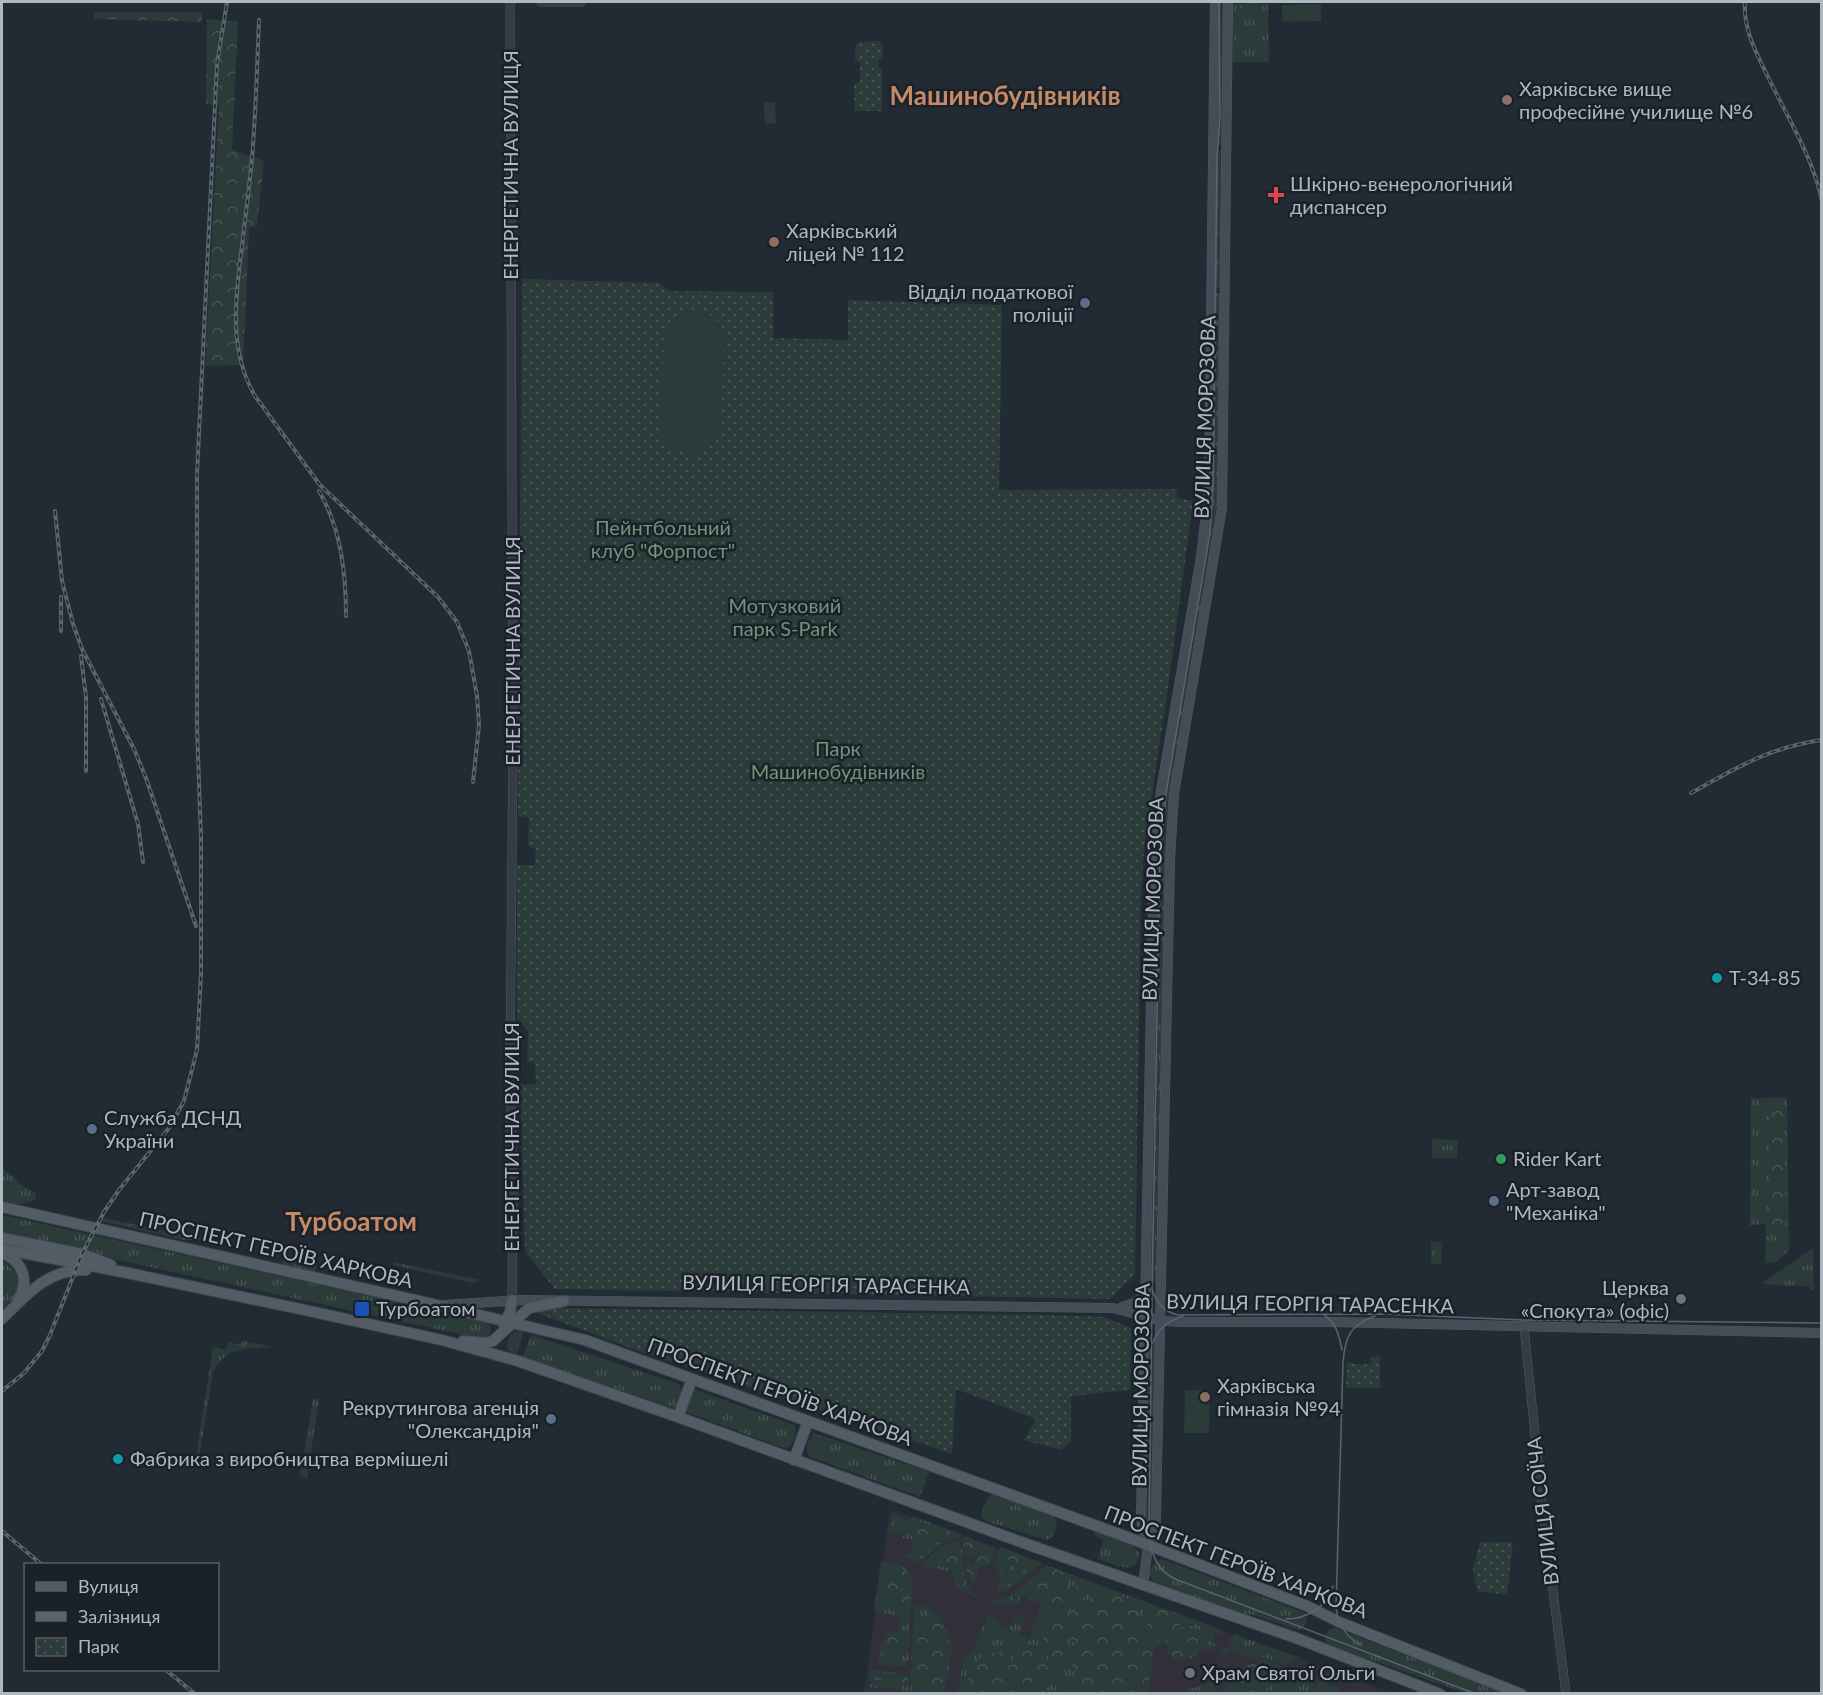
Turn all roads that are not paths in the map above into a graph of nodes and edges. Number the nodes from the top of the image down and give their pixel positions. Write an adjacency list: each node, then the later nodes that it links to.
1 (510, 2): 11 (street, ЕНЕРГЕТИЧНА ВУЛИЦЯ)
2 (541, 2): 3 (street)
3 (581, 2)
4 (1215, 2): 10 (main road, ВУЛИЦЯ МОРОЗОВА)
5 (1228, 2): 19 (main road, ВУЛИЦЯ МОРОЗОВА)
6 (4, 1207): 14 (main road, ПРОСПЕКТ ГЕРОЇВ ХАРКОВА)
7 (2, 1238): 9 (main road)
8 (2, 1251): 9 (main road); 13 (main road)
9 (128, 1273): 13 (main road); 23 (main road)
10 (1146, 1291): 15 (main road); 16 (main road, ВУЛИЦЯ МОРОЗОВА)
11 (512, 1300): 12 (main road, ВУЛИЦЯ ГЕОРГІЯ ТАРАСЕНКА); 14 (main road, ВУЛИЦЯ ГЕОРГІЯ ТАРАСЕНКА); 20 (main road)
12 (564, 1301): 15 (main road, ВУЛИЦЯ ГЕОРГІЯ ТАРАСЕНКА); 20 (main road)
13 (15, 1306): 18 (main road)
14 (438, 1306): 17 (main road, ПРОСПЕКТ ГЕРОЇВ ХАРКОВА)
15 (1113, 1308): 16 (main road, ВУЛИЦЯ ГЕОРГІЯ ТАРАСЕНКА)
16 (1146, 1316): 19 (main road, ВУЛИЦЯ ГЕОРГІЯ ТАРАСЕНКА); 30 (main road, ВУЛИЦЯ МОРОЗОВА)
17 (486, 1317): 20 (main road, ПРОСПЕКТ ГЕРОЇВ ХАРКОВА); 24 (main road)
18 (2, 1319)
19 (1160, 1320): 21 (main road, ВУЛИЦЯ ГЕОРГІЯ ТАРАСЕНКА); 29 (main road, ВУЛИЦЯ МОРОЗОВА)
20 (509, 1322): 24 (main road); 25 (main road, ПРОСПЕКТ ГЕРОЇВ ХАРКОВА)
21 (1524, 1327): 22 (main road, ВУЛИЦЯ ГЕОРГІЯ ТАРАСЕНКА); 35 (street, ВУЛИЦЯ СОЇЧА)
22 (1821, 1333)
23 (442, 1340): 24 (main road); 26 (main road)
24 (486, 1343)
25 (692, 1379): 26 (main road); 27 (main road, ПРОСПЕКТ ГЕРОЇВ ХАРКОВА)
26 (678, 1417): 28 (main road)
27 (808, 1421): 28 (main road); 30 (main road, ПРОСПЕКТ ГЕРОЇВ ХАРКОВА)
28 (794, 1460): 32 (main road)
29 (1155, 1536): 30 (main road); 31 (main road)
30 (1148, 1546): 31 (main road, ПРОСПЕКТ ГЕРОЇВ ХАРКОВА); 32 (main road)
31 (1170, 1554): 34 (main road, ПРОСПЕКТ ГЕРОЇВ ХАРКОВА)
32 (1143, 1585): 33 (main road)
33 (1440, 1694)
34 (1521, 1694)
35 (1566, 1694)

